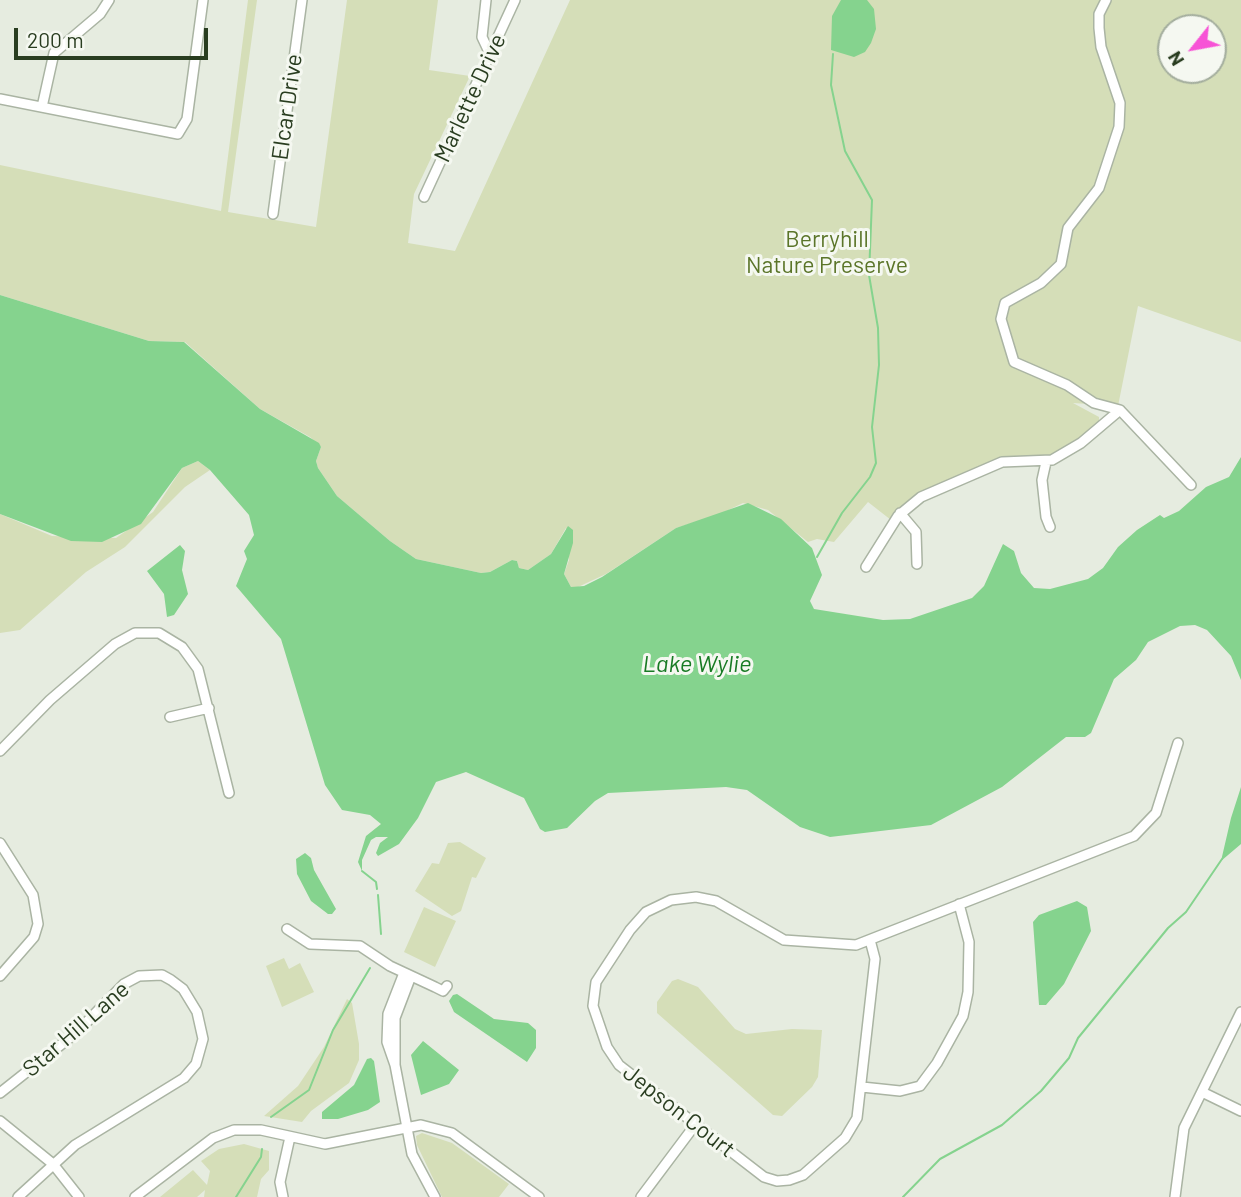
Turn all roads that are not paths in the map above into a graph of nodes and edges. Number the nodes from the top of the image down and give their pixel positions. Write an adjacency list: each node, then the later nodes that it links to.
1 (109, 0): 9 (street)
2 (203, 0): 9 (street)
3 (302, 0): 11 (street, Elcar Drive)
4 (486, 0): 7 (street)
5 (515, 0): 7 (street, Marlette Drive)
6 (1106, 0): 12 (street)
7 (490, 54): 10 (street, Marlette Drive)
8 (0, 99): 9 (street)
9 (42, 107)
10 (424, 197)
11 (273, 214)
12 (1120, 410): 13 (street); 14 (street)
13 (1046, 461): 15 (street); 16 (street)
14 (1191, 485)
15 (900, 513): 17 (street); 18 (street)
16 (1050, 527)
17 (917, 564)
18 (866, 567)
19 (209, 708): 20 (street); 22 (street); 23 (street)
20 (170, 718)
21 (1178, 743): 25 (street, Jepson Court)
22 (0, 751)
23 (229, 793)
24 (0, 843): 29 (street)
25 (959, 904): 27 (street, Jepson Court); 32 (street)
26 (287, 929): 28 (street)
27 (870, 940): 32 (street, Jepson Court); 37 (street, Jepson Court)
28 (408, 975): 30 (street); 38 (street)
29 (0, 976)
30 (447, 986)
31 (1241, 1012): 33 (street)
32 (862, 1087): 37 (street, Jepson Court)
33 (1202, 1092): 35 (street); 48 (street)
34 (0, 1093): 40 (street, Star Hill Lane)
35 (1241, 1111)
36 (0, 1121): 40 (street)
37 (695, 1125): 47 (street)
38 (405, 1126): 39 (street); 45 (street); 46 (street)
39 (290, 1137): 43 (street); 44 (street)
40 (53, 1164): 41 (street, Star Hill Lane); 42 (street)
41 (18, 1197)
42 (79, 1197)
43 (135, 1197)
44 (283, 1197)
45 (435, 1197)
46 (539, 1197)
47 (641, 1197)
48 (1175, 1197)

